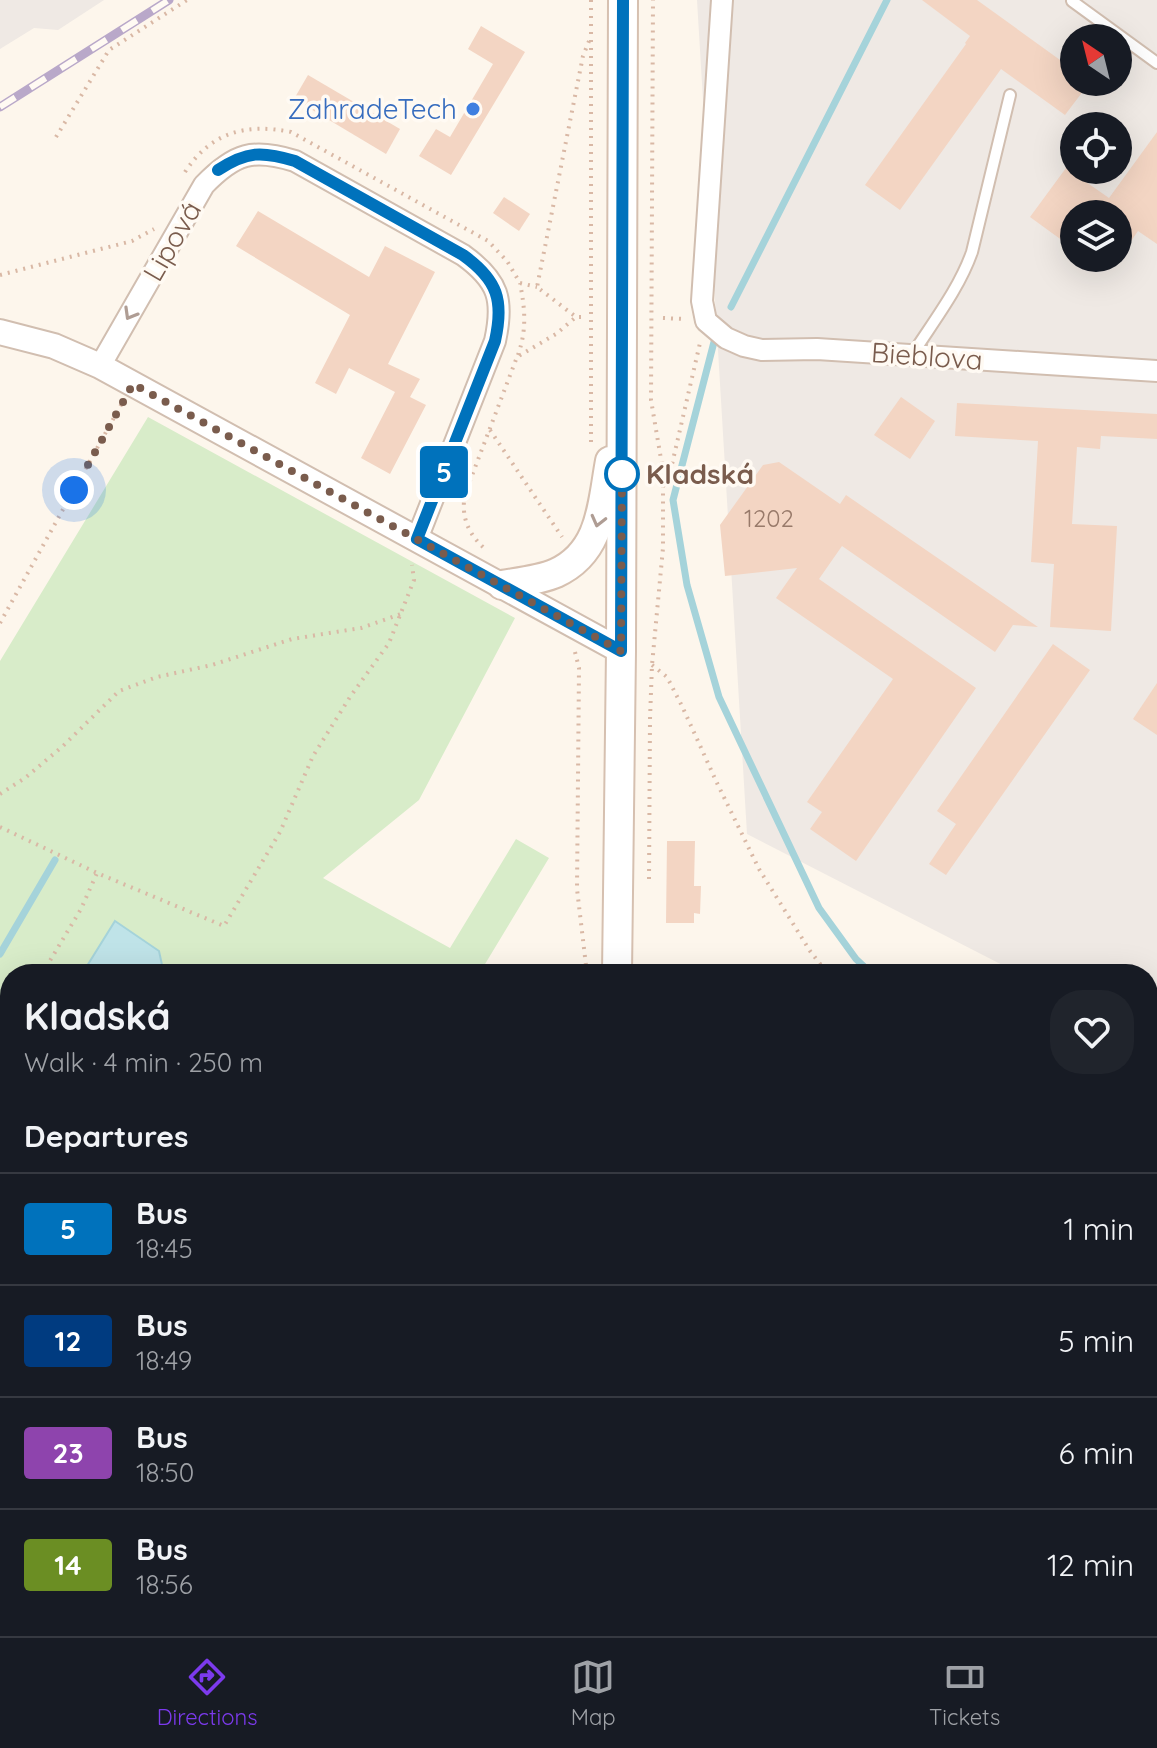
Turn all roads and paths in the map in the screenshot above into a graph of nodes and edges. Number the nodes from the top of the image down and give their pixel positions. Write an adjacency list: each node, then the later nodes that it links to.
1 (187, 0): 10 (path)
2 (591, 0): 7 (path)
3 (623, 0): 23 (main road)
4 (653, 0): 26 (path)
5 (722, 0): 16 (street)
6 (1072, 1): 8 (lane)
7 (591, 37): 15 (path); 25 (path)
8 (1157, 63)
9 (1010, 95): 18 (lane)
10 (56, 137)
11 (183, 175): 14 (path)
12 (155, 229): 13 (path)
13 (0, 275)
14 (520, 283): 15 (path); 19 (path)
15 (537, 287): 19 (path)
16 (706, 321): 18 (street, Bieblova); 26 (path)
17 (0, 332): 20 (street)
18 (912, 355): 21 (street, Bieblova)
19 (517, 357): 24 (path)
20 (100, 366): 22 (street); 27 (street, Lipová, one-way to 20)
21 (1157, 371)
22 (133, 384): 27 (street); 32 (path)
23 (623, 390): 29 (main road, one-way to 29); 34 (main road)
24 (490, 430): 28 (path); 29 (path)
25 (591, 450)
26 (663, 488): 35 (path)
27 (417, 539): 30 (street); 31 (path)
28 (486, 550)
29 (572, 562): 30 (main road)
30 (502, 585): 33 (street)
31 (401, 614): 36 (path); 38 (path)
32 (0, 623)
33 (575, 625): 34 (street); 41 (path)
34 (621, 651): 42 (main road)
35 (652, 665): 39 (path); 43 (path)
36 (0, 794)
37 (0, 827): 38 (path)
38 (97, 873): 40 (path)
39 (649, 879)
40 (48, 964)
41 (586, 964)
42 (617, 964)
43 (820, 964)

